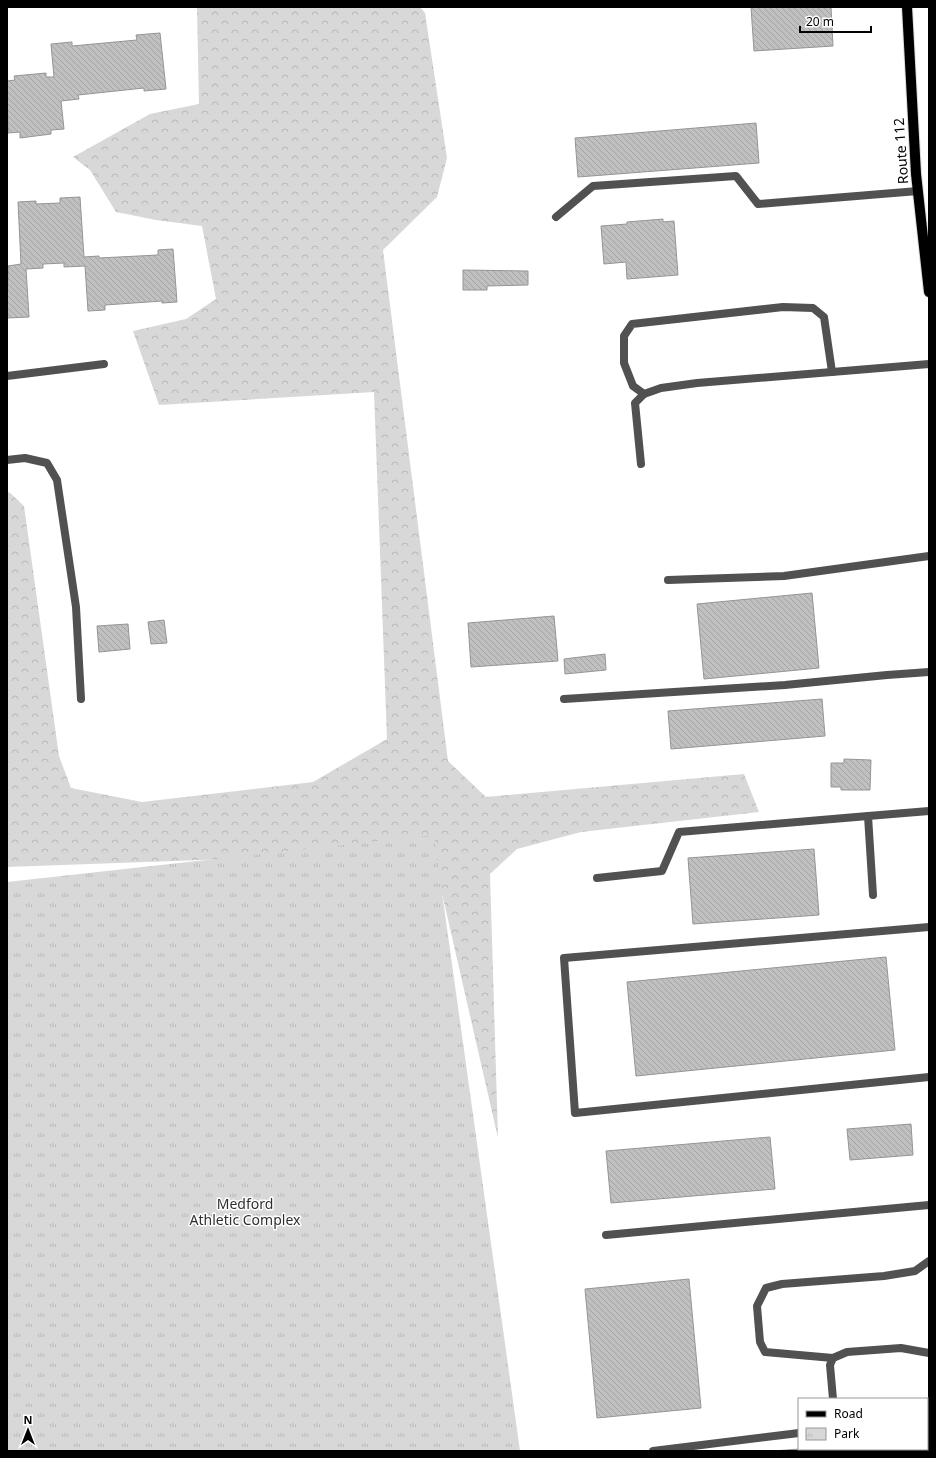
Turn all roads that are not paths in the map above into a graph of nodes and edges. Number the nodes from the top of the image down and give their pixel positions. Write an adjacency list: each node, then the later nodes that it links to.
1 (908, 7): 2 (main road, Route 112)
2 (918, 191): 3 (street); 4 (main road, Route 112)
3 (556, 217)
4 (929, 292)
5 (104, 364): 8 (street)
6 (929, 364): 7 (street)
7 (832, 372): 9 (street); 9 (street)
8 (7, 376)
9 (644, 394): 11 (street)
10 (7, 460): 15 (street)
11 (641, 464)
12 (929, 556): 13 (street)
13 (668, 580)
14 (929, 672): 16 (street)
15 (81, 699)
16 (564, 699)
17 (929, 811): 18 (street)
18 (868, 816): 19 (street); 20 (street)
19 (597, 878)
20 (873, 895)
21 (929, 927): 22 (street)
22 (929, 1077)
23 (929, 1206): 24 (street)
24 (606, 1235)
25 (929, 1261): 27 (street)
26 (929, 1353): 27 (street)
27 (833, 1358): 28 (street)
28 (833, 1398)
29 (798, 1433): 30 (street)
30 (654, 1451)

